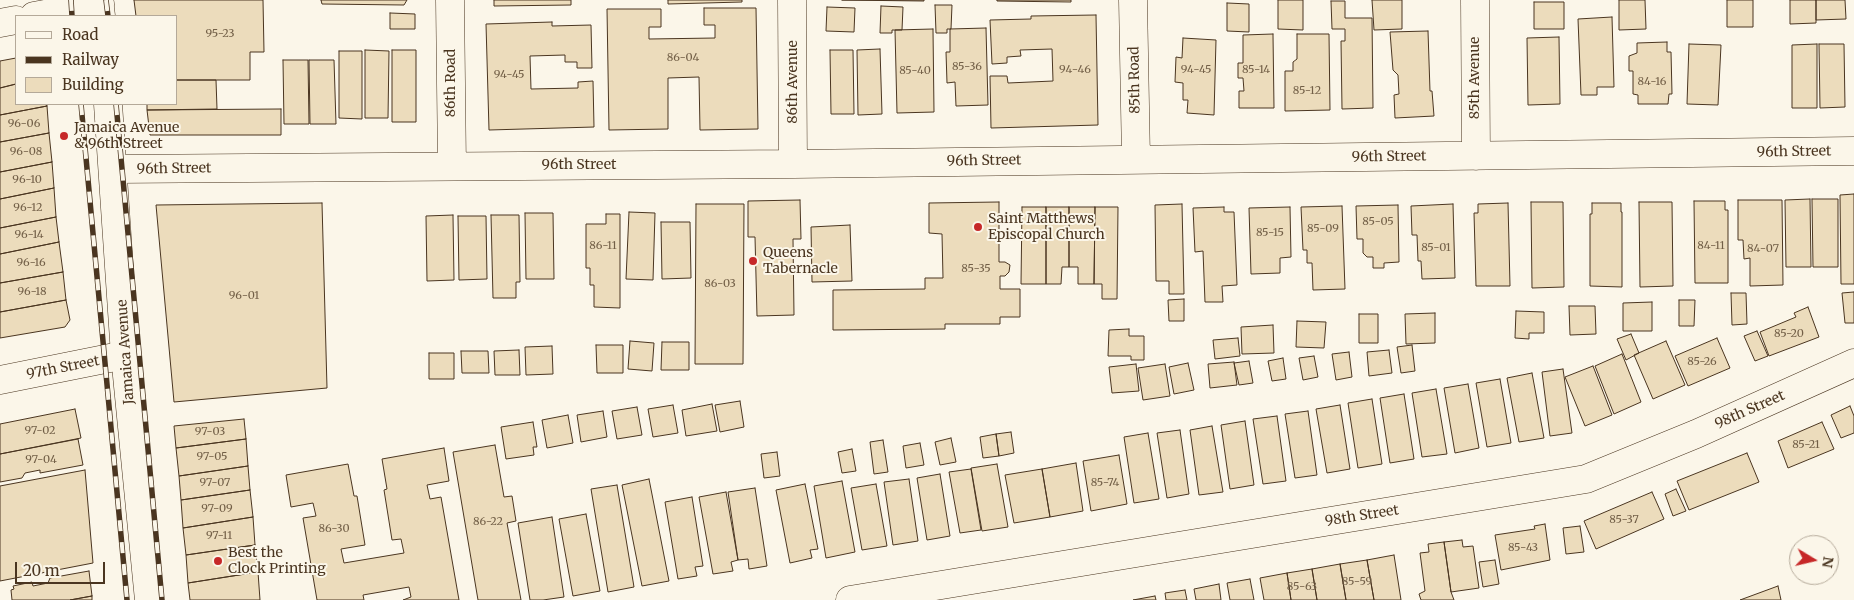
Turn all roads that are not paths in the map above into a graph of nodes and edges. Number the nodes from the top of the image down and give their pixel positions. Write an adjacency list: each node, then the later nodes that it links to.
1 (450, 0): 14 (street, 86th Road)
2 (792, 0): 13 (street, 86th Avenue)
3 (1133, 0): 12 (street, 85th Road)
4 (1474, 0): 11 (street, 85th Avenue)
5 (100, 7): 6 (street)
6 (41, 15)
7 (15, 20): 8 (street)
8 (0, 23)
9 (108, 105): 15 (street, Jamaica Avenue)
10 (1854, 151): 11 (street, 96th Street)
11 (1476, 156): 12 (street, 96th Street)
12 (1136, 159): 13 (street, 96th Street)
13 (793, 164): 14 (street, 96th Street)
14 (452, 166): 15 (street, 96th Street)
15 (114, 169): 16 (street, Jamaica Avenue)
16 (126, 355): 18 (street, 97th Street); 19 (street, Jamaica Avenue)
17 (1854, 363): 20 (street, 98th Street)
18 (0, 380)
19 (149, 600)
20 (850, 600)

